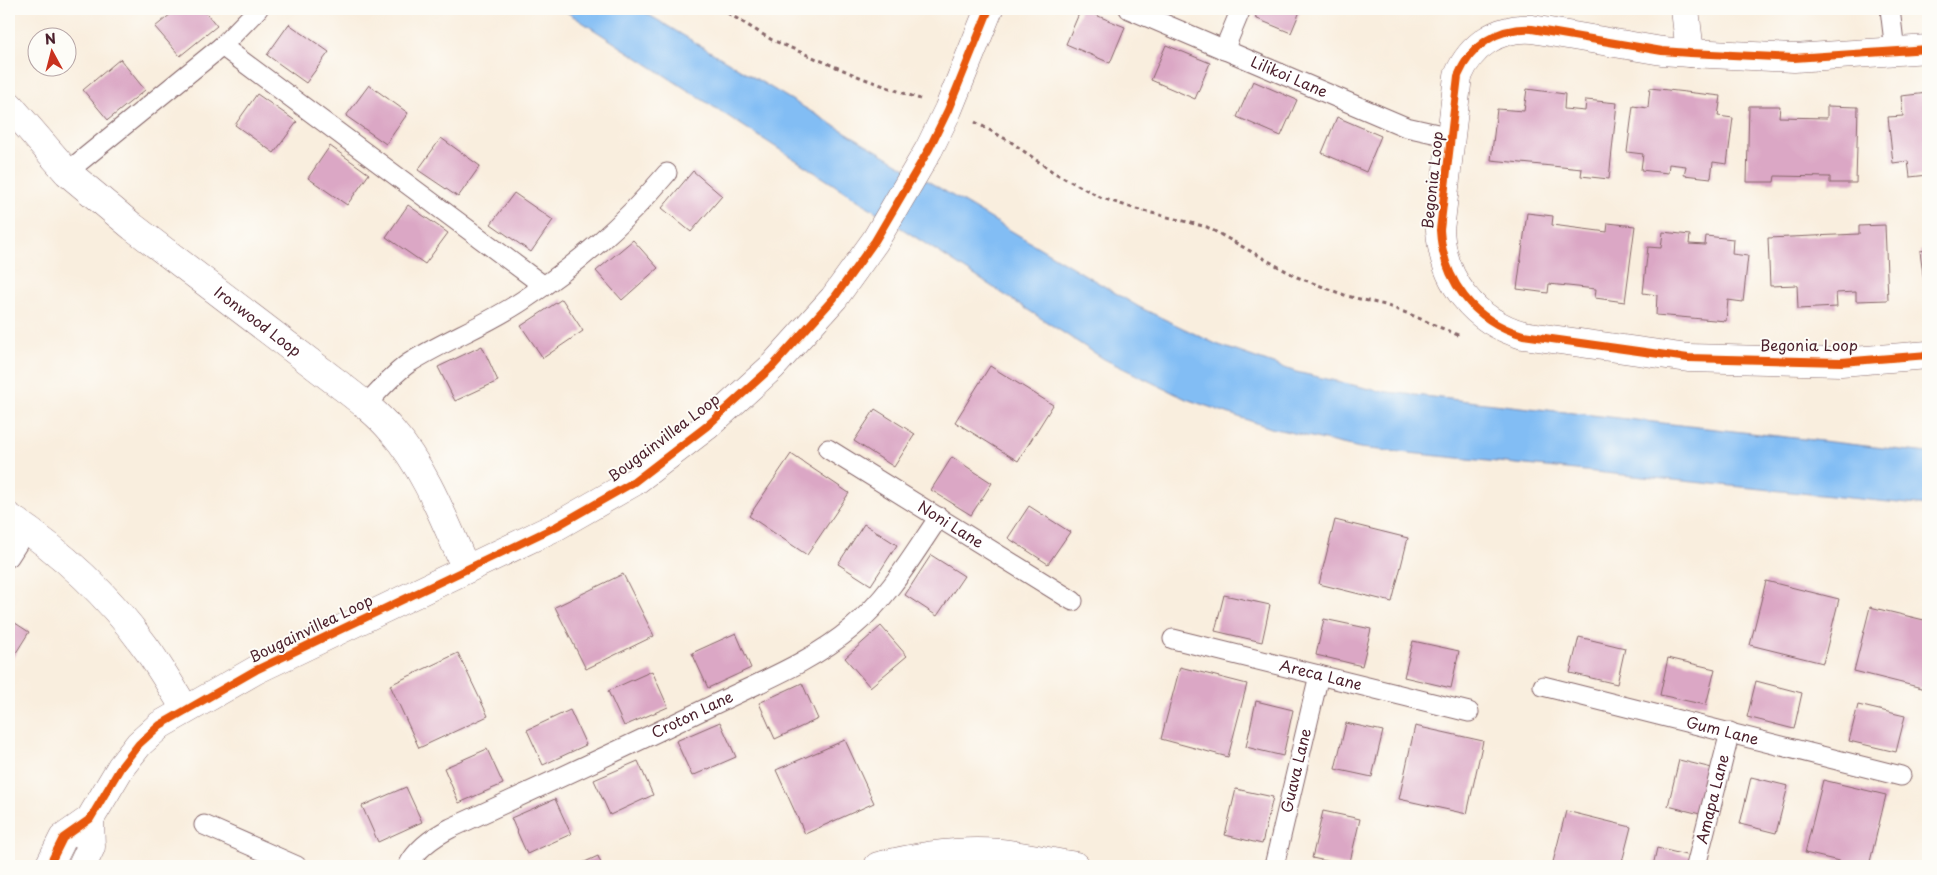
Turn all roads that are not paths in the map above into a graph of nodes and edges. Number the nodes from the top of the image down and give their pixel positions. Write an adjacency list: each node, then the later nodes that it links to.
1 (258, 9): 7 (lane)
2 (988, 9): 23 (street, Bougainvillea Loop)
3 (1129, 9): 9 (lane, Lilikoi Lane)
4 (1240, 9): 9 (lane)
5 (1685, 9): 11 (street)
6 (1890, 9): 10 (lane)
7 (222, 46): 14 (lane); 16 (lane)
8 (1928, 49): 10 (street, Begonia Loop)
9 (1224, 50): 13 (lane, Lilikoi Lane)
10 (1895, 52): 11 (street, Begonia Loop)
11 (1690, 53): 13 (street, Begonia Loop)
12 (9, 106): 14 (street, Ironwood Loop)
13 (1451, 136): 17 (street, Begonia Loop)
14 (68, 172): 18 (street, Ironwood Loop)
15 (667, 173): 16 (lane)
16 (544, 286): 18 (lane)
17 (1928, 355)
18 (365, 405): 23 (street, Ironwood Loop)
19 (828, 449): 20 (lane, Noni Lane)
20 (939, 517): 24 (lane, Noni Lane); 37 (lane, Croton Lane)
21 (18, 523): 22 (lane); 28 (street)
22 (9, 557)
23 (466, 569): 28 (street, Bougainvillea Loop)
24 (1073, 601)
25 (1173, 640): 26 (lane, Areca Lane)
26 (1319, 675): 29 (lane, Areca Lane); 40 (lane, Guava Lane)
27 (1543, 686): 30 (lane, Gum Lane)
28 (185, 709): 32 (street, Bougainvillea Loop)
29 (1469, 712)
30 (1730, 732): 31 (lane, Gum Lane); 41 (lane, Amapa Lane)
31 (1901, 776)
32 (90, 819): 34 (street); 35 (street)
33 (204, 825): 36 (lane)
34 (49, 866)
35 (82, 866)
36 (297, 866)
37 (408, 866)
38 (878, 866): 39 (street)
39 (1076, 866)
40 (1274, 866)
41 (1696, 866)

